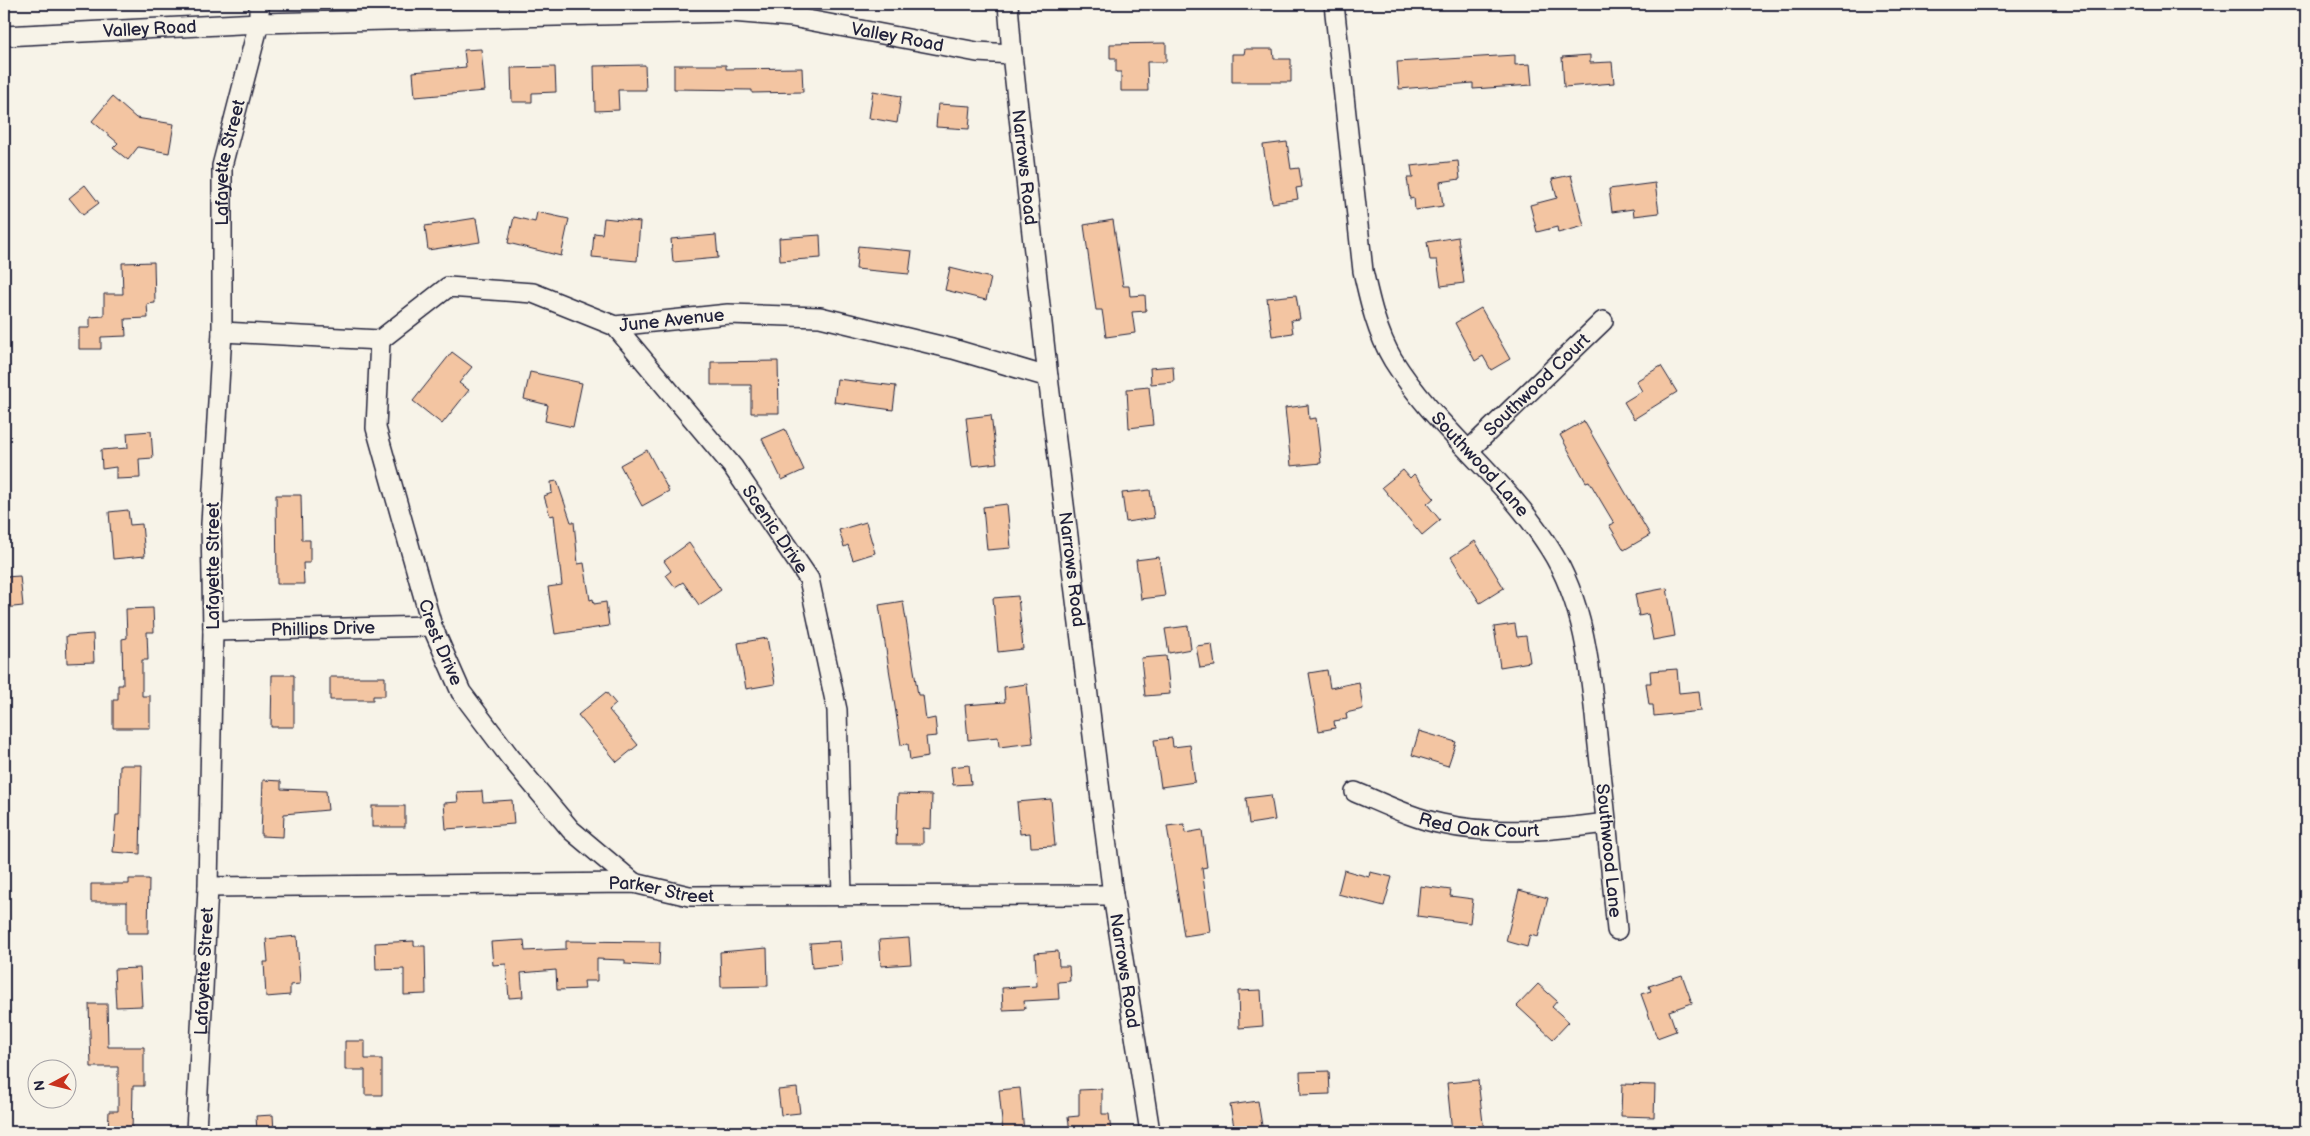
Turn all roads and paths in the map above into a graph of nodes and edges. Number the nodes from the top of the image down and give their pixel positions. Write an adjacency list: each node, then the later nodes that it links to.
1 (259, 4): 4 (street, Lafayette Street)
2 (1008, 4): 6 (street, Narrows Road)
3 (1334, 4): 12 (street, Southwood Lane)
4 (259, 23): 5 (street, Valley Road); 6 (street, Valley Road); 9 (street, Lafayette Street)
5 (4, 36)
6 (1012, 54): 11 (street, Narrows Road)
7 (1603, 321): 12 (street, Southwood Court)
8 (615, 326): 10 (street, June Avenue); 11 (street, June Avenue); 19 (street, Scenic Drive)
9 (222, 332): 10 (street); 14 (street, Lafayette Street)
10 (380, 340): 13 (street, Crest Drive)
11 (1048, 376): 20 (street, Narrows Road)
12 (1470, 450): 16 (street, Southwood Lane)
13 (432, 626): 14 (street, Phillips Drive); 17 (street, Crest Drive)
14 (213, 631): 18 (street, Lafayette Street)
15 (1355, 792): 16 (street, Red Oak Court)
16 (1607, 823): 21 (street, Southwood Lane)
17 (634, 883): 18 (street, Parker Street); 19 (street, Parker Street)
18 (208, 887): 22 (street, Lafayette Street)
19 (842, 895): 20 (street, Parker Street)
20 (1113, 895): 23 (street, Narrows Road)
21 (1617, 930)
22 (196, 1132)
23 (1150, 1132)

